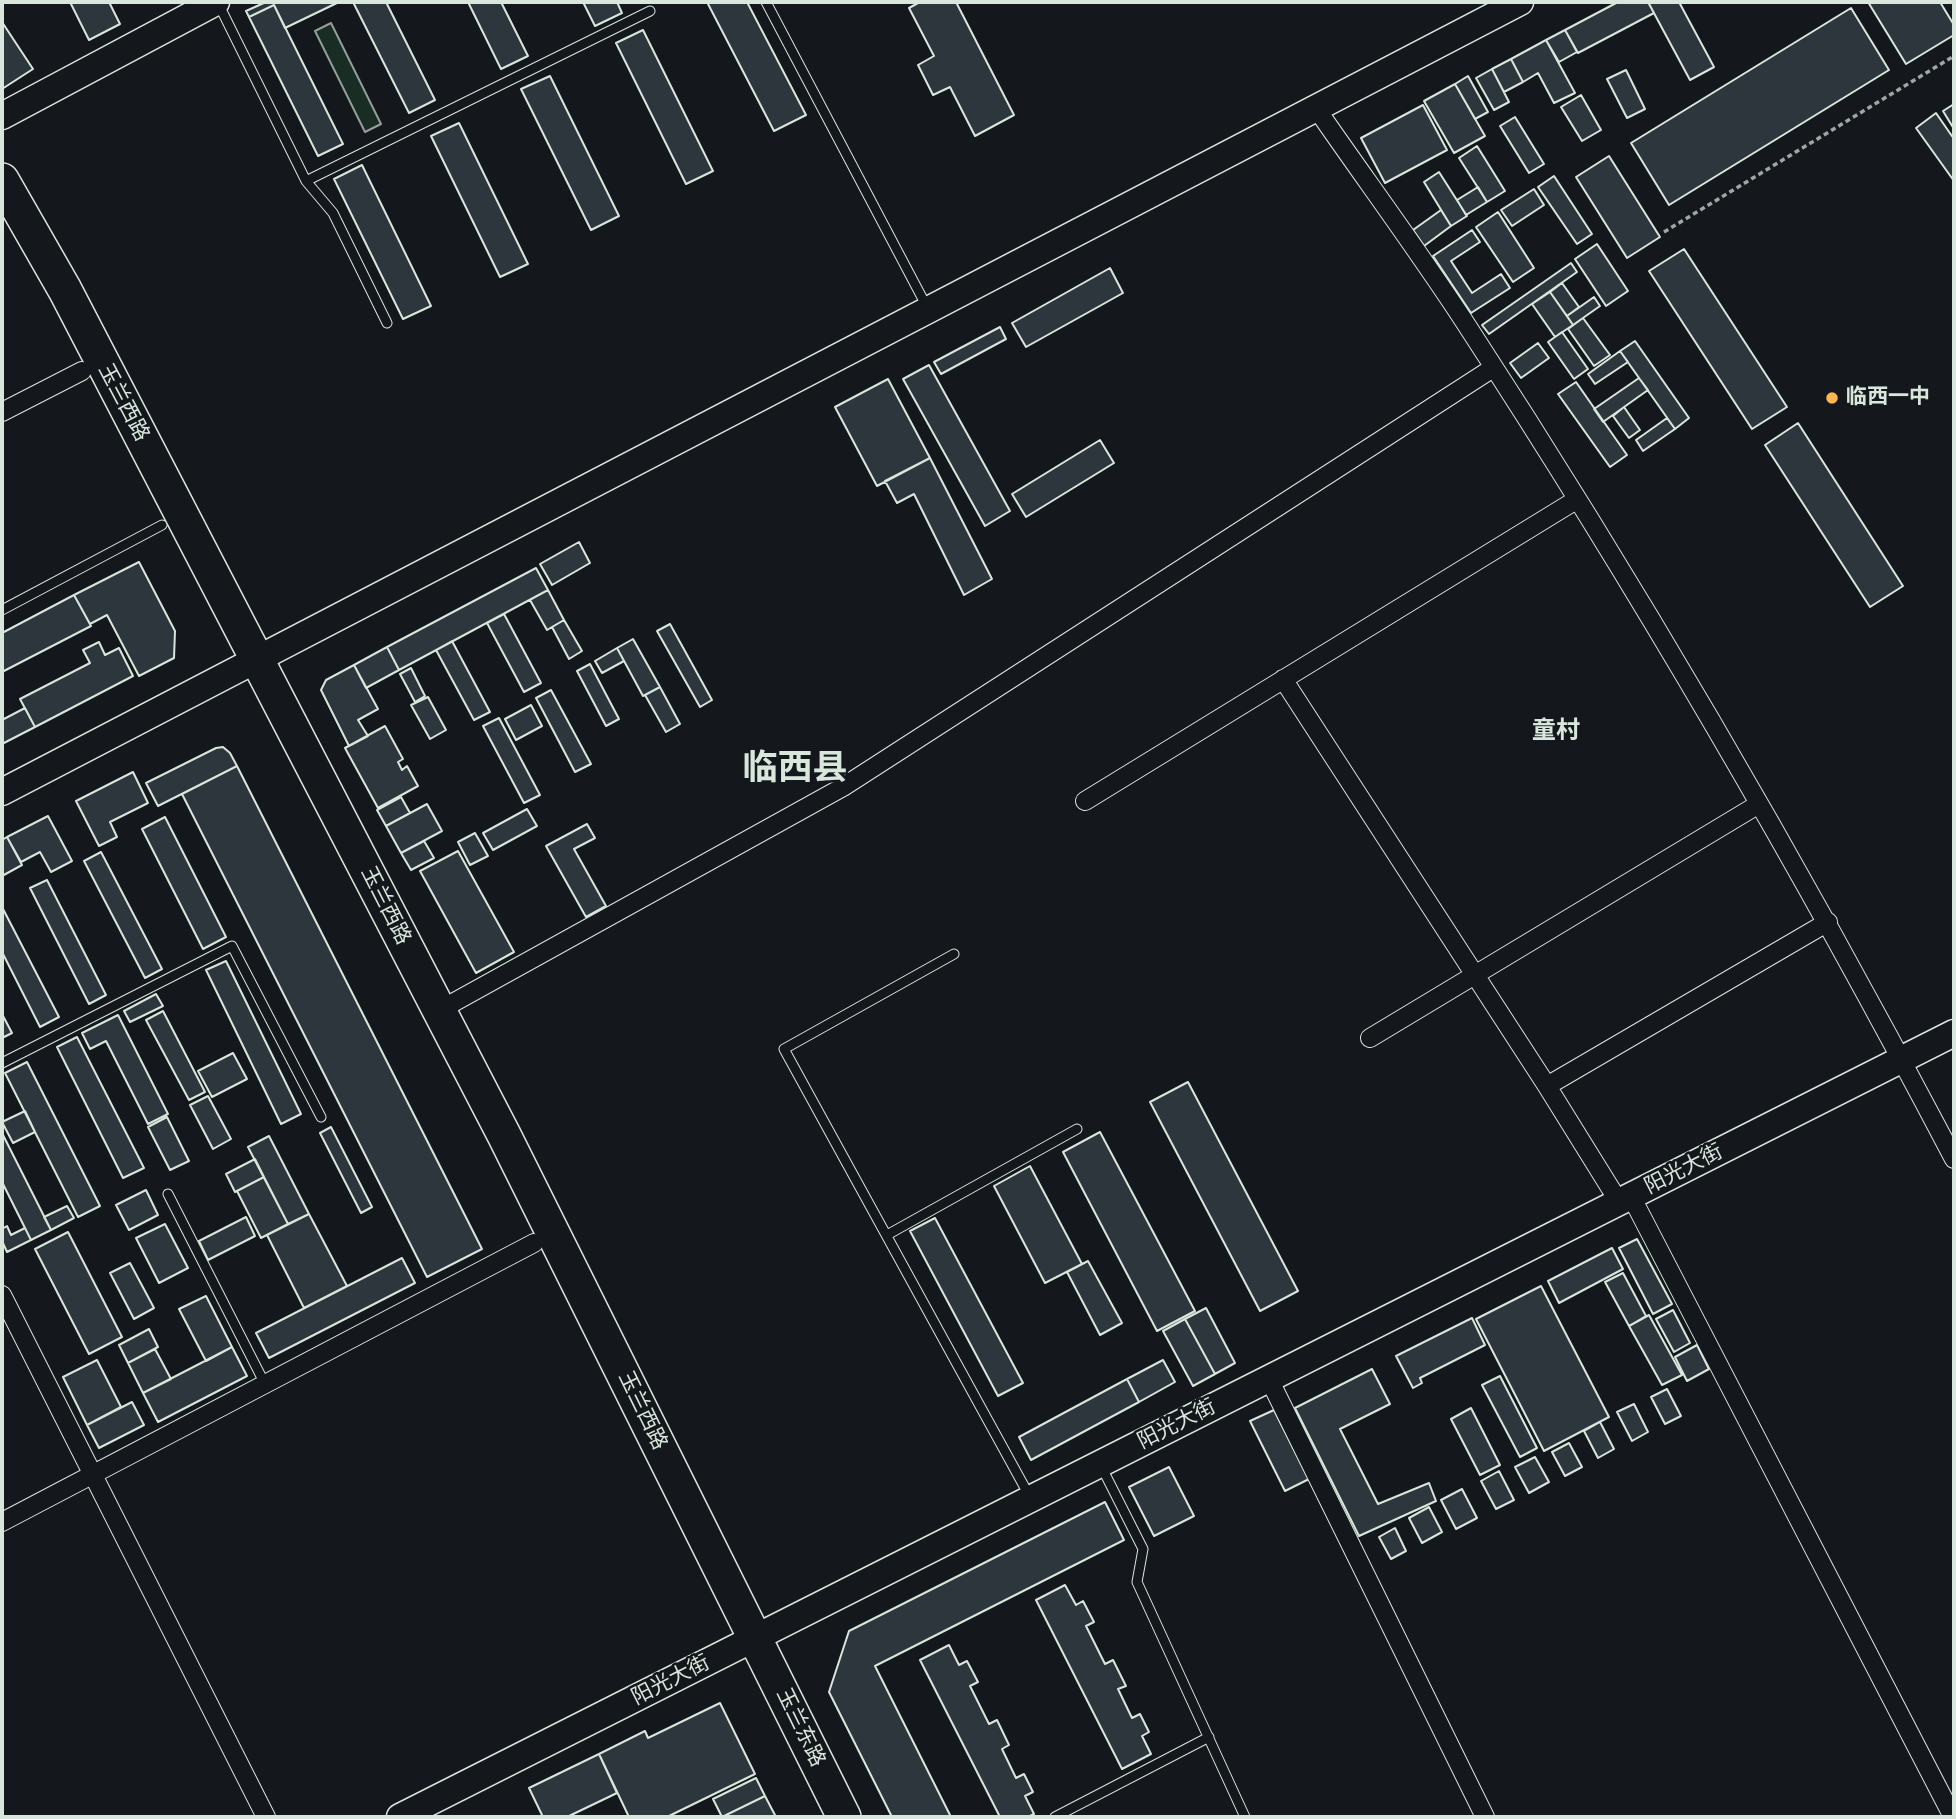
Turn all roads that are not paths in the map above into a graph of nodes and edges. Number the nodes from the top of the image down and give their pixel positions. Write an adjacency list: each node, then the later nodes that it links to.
1 (217, 2): 6 (street); 8 (lane)
2 (766, 2): 10 (lane)
3 (1520, 2): 5 (street)
4 (650, 10): 8 (lane)
5 (1315, 108): 10 (street); 12 (street)
6 (2, 116)
7 (2, 180): 18 (highway, 玉兰西路)
8 (306, 181): 11 (lane)
9 (2, 222): 13 (highway, 玉兰西路)
10 (929, 309): 18 (street)
11 (387, 323)
12 (1493, 368): 15 (street); 26 (street)
13 (82, 371): 14 (street); 16 (highway, 玉兰西路)
14 (2, 412)
15 (1576, 500): 19 (street); 22 (street)
16 (162, 525): 17 (lane); 18 (highway, 玉兰西路)
17 (2, 610)
18 (247, 664): 20 (street); 26 (highway, 玉兰西路); 38 (highway, 玉兰西路)
19 (1283, 679): 21 (street); 25 (street)
20 (2, 792)
21 (1085, 802)
22 (1759, 804): 23 (street); 25 (street)
23 (1828, 922): 29 (street); 31 (street)
24 (954, 954): 37 (lane)
25 (1476, 976): 28 (street); 31 (street)
26 (440, 1010): 46 (highway, 玉兰西路)
27 (1954, 1033): 29 (street, 阳光大街)
28 (1370, 1038)
29 (1902, 1059): 34 (street); 36 (street, 阳光大街)
30 (2, 1063): 32 (lane)
31 (1548, 1086): 36 (street)
32 (321, 1117)
33 (1077, 1129): 37 (lane)
34 (1954, 1159)
35 (168, 1194): 41 (lane)
36 (1625, 1199): 40 (street, 阳光大街); 48 (street)
37 (887, 1236): 44 (lane)
38 (534, 1243): 41 (street); 46 (highway, 玉兰西路)
39 (2, 1295): 43 (street)
40 (1269, 1379): 42 (street, 阳光大街); 55 (street)
41 (265, 1384): 43 (street)
42 (1100, 1464): 44 (street, 阳光大街); 47 (lane)
43 (93, 1475): 45 (street); 49 (street)
44 (1031, 1499): 46 (street, 阳光大街)
45 (2, 1522)
46 (745, 1643): 50 (street, 阳光大街); 51 (highway, 玉兰东路); 52 (highway, 玉兰东路)
47 (1209, 1737): 53 (lane); 54 (lane)
48 (1949, 1796): 56 (street)
49 (266, 1817)
50 (400, 1817)
51 (820, 1817)
52 (844, 1817)
53 (1055, 1817)
54 (1245, 1817)
55 (1485, 1817)
56 (1953, 1817)

